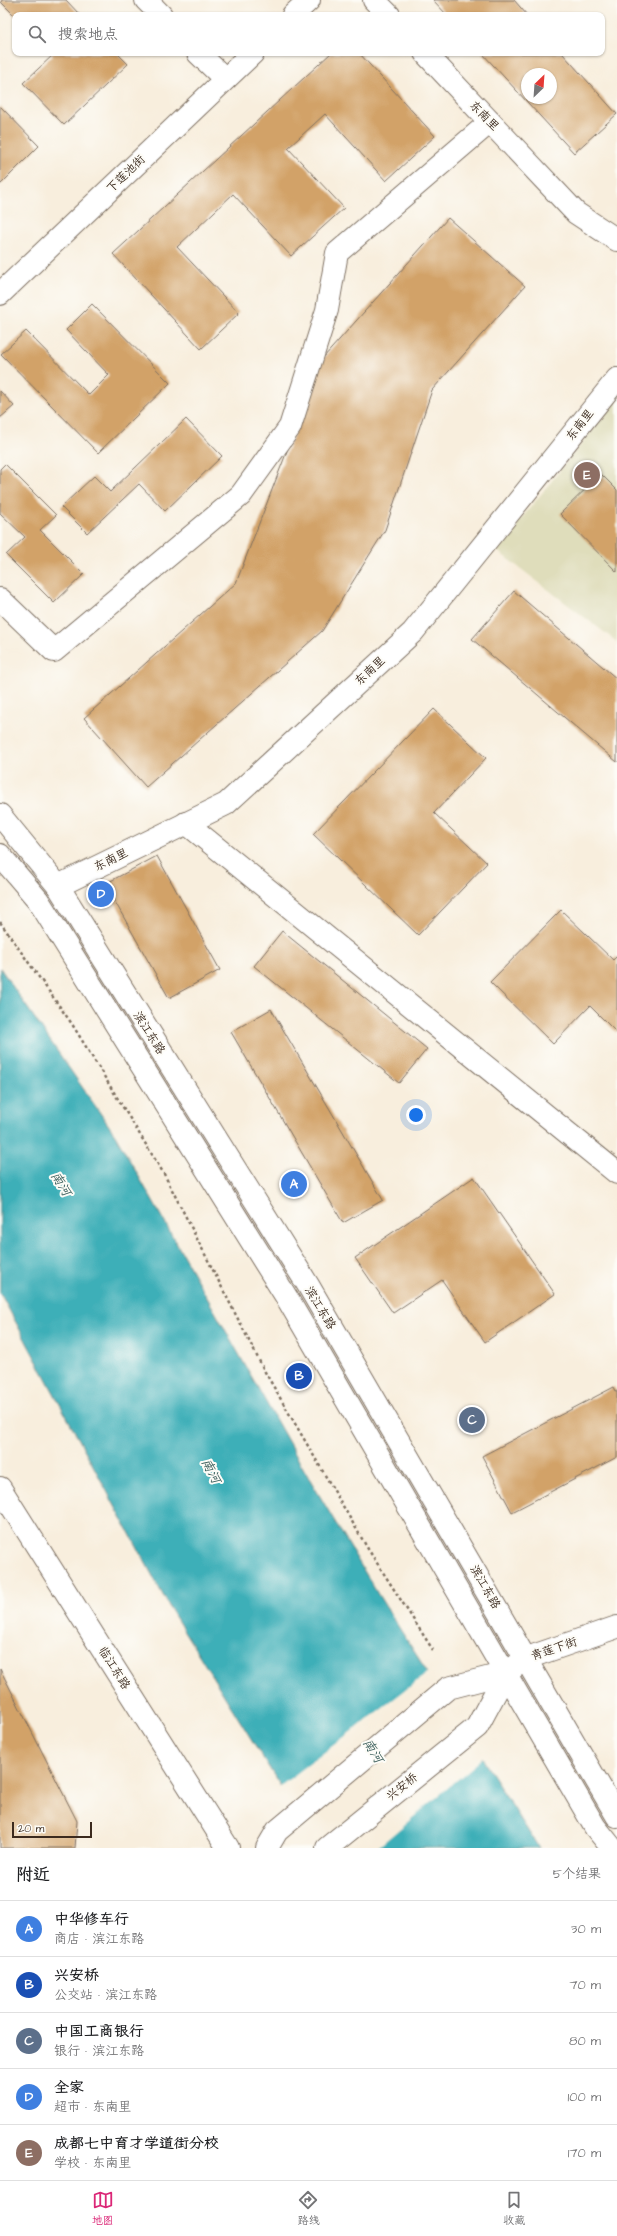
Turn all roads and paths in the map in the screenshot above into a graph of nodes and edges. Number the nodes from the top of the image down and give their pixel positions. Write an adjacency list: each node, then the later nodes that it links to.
1 (146, 0): 4 (street)
2 (309, 0): 5 (street)
3 (374, 0): 6 (street)
4 (158, 12)
5 (296, 12)
6 (386, 12)
7 (201, 56): 10 (street)
8 (250, 56): 10 (street, 下莲池街)
9 (428, 56): 11 (street, 东南里)
10 (225, 80): 13 (street, 下莲池街)
11 (490, 122): 12 (street, 东南里); 15 (street)
12 (617, 240)
13 (0, 294)
14 (617, 379): 17 (street, 东南里)
15 (0, 599)
16 (0, 815): 19 (street, 滨江东路)
17 (186, 823): 19 (street, 东南里); 21 (street)
18 (0, 855): 26 (street, 滨江东路)
19 (58, 886): 25 (street, 滨江东路)
20 (0, 922): 24 (path)
21 (617, 1174)
22 (0, 1488): 30 (street, 临江东路)
23 (617, 1627): 25 (street, 青莲下街)
24 (433, 1650)
25 (527, 1658): 26 (street, 青莲下街); 28 (street, 滨江东路)
26 (506, 1673): 27 (street, 青莲下街); 29 (street); 32 (street, 滨江东路)
27 (477, 1727): 31 (street, 兴安桥)
28 (617, 1816)
29 (272, 1840)
30 (228, 1848)
31 (327, 1848)
32 (612, 1848)

